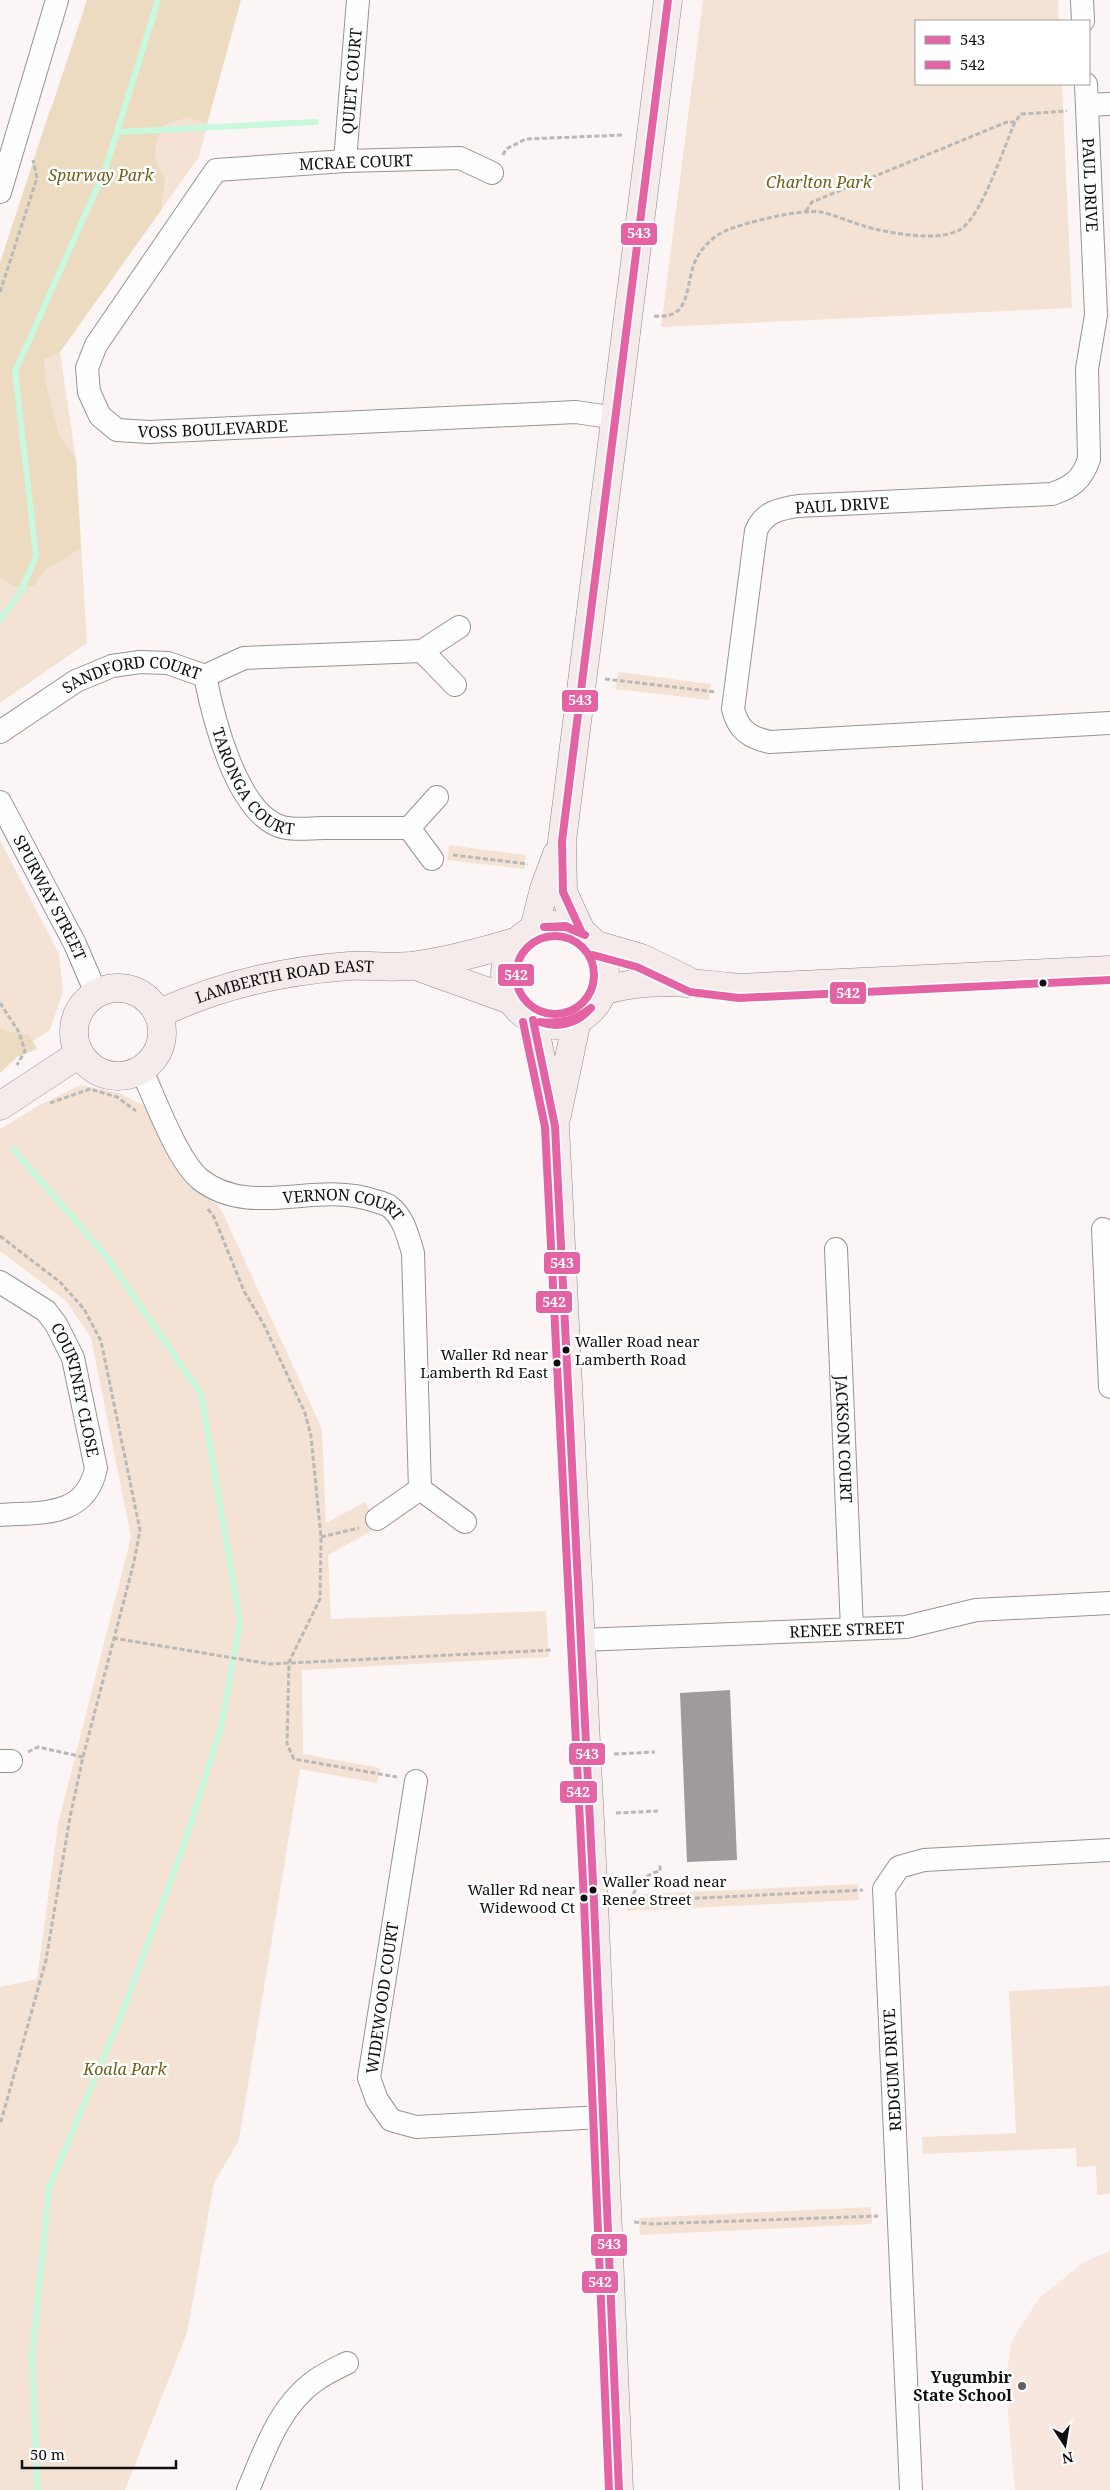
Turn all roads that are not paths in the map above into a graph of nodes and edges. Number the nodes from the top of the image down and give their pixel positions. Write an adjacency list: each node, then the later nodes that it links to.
1 (57, 0): 11 (street)
2 (358, 0): 8 (street, QUIET COURT)
3 (668, 0): 12 (street)
4 (1082, 0): 5 (street)
5 (1083, 20)
6 (1086, 94): 7 (street); 17 (street, PAUL DRIVE)
7 (1110, 104)
8 (345, 162): 9 (street, MCRAE COURT); 10 (street, MCRAE COURT)
9 (216, 170): 12 (street, VOSS BOULEVARDE)
10 (492, 173)
11 (0, 192)
12 (616, 418): 22 (street)
13 (459, 627): 14 (street)
14 (422, 651): 15 (street, SANDFORD COURT); 16 (street)
15 (205, 676): 18 (street, SANDFORD COURT); 21 (street, TARONGA COURT)
16 (455, 685)
17 (1110, 723)
18 (0, 732)
19 (437, 797): 21 (street)
20 (0, 802): 30 (street, SPURWAY STREET)
21 (409, 828): 23 (street)
22 (562, 841): 24 (street); 25 (street)
23 (432, 859)
24 (526, 935): 25 (street); 26 (street, LAMBERTH ROAD EAST); 31 (street)
25 (588, 938): 28 (street); 29 (street)
26 (416, 966): 31 (street, LAMBERTH ROAD EAST); 32 (street, LAMBERTH ROAD EAST)
27 (1110, 970): 28 (street)
28 (693, 983): 29 (street)
29 (603, 992): 34 (street)
30 (96, 993): 32 (street); 35 (street)
31 (511, 1000): 33 (street)
32 (158, 1014): 36 (street)
33 (533, 1020): 34 (street); 38 (street)
34 (576, 1020): 38 (street)
35 (80, 1054): 36 (street); 37 (street)
36 (141, 1069): 43 (street, VERNON COURT)
37 (0, 1106)
38 (555, 1126): 49 (street)
39 (1103, 1229): 42 (street)
40 (836, 1249): 48 (street, JACKSON COURT)
41 (0, 1282): 44 (street, COURTNEY CLOSE)
42 (1110, 1387)
43 (420, 1489): 45 (street); 46 (street)
44 (0, 1515)
45 (377, 1519)
46 (465, 1522)
47 (1110, 1603): 48 (street, RENEE STREET)
48 (852, 1629): 49 (street, RENEE STREET)
49 (581, 1640): 52 (street)
50 (416, 1780): 52 (street, WIDEWOOD COURT)
51 (1110, 1850): 56 (street, REDGUM DRIVE)
52 (602, 2117): 55 (street)
53 (347, 2363): 54 (street)
54 (248, 2490)
55 (619, 2490)
56 (911, 2490)

